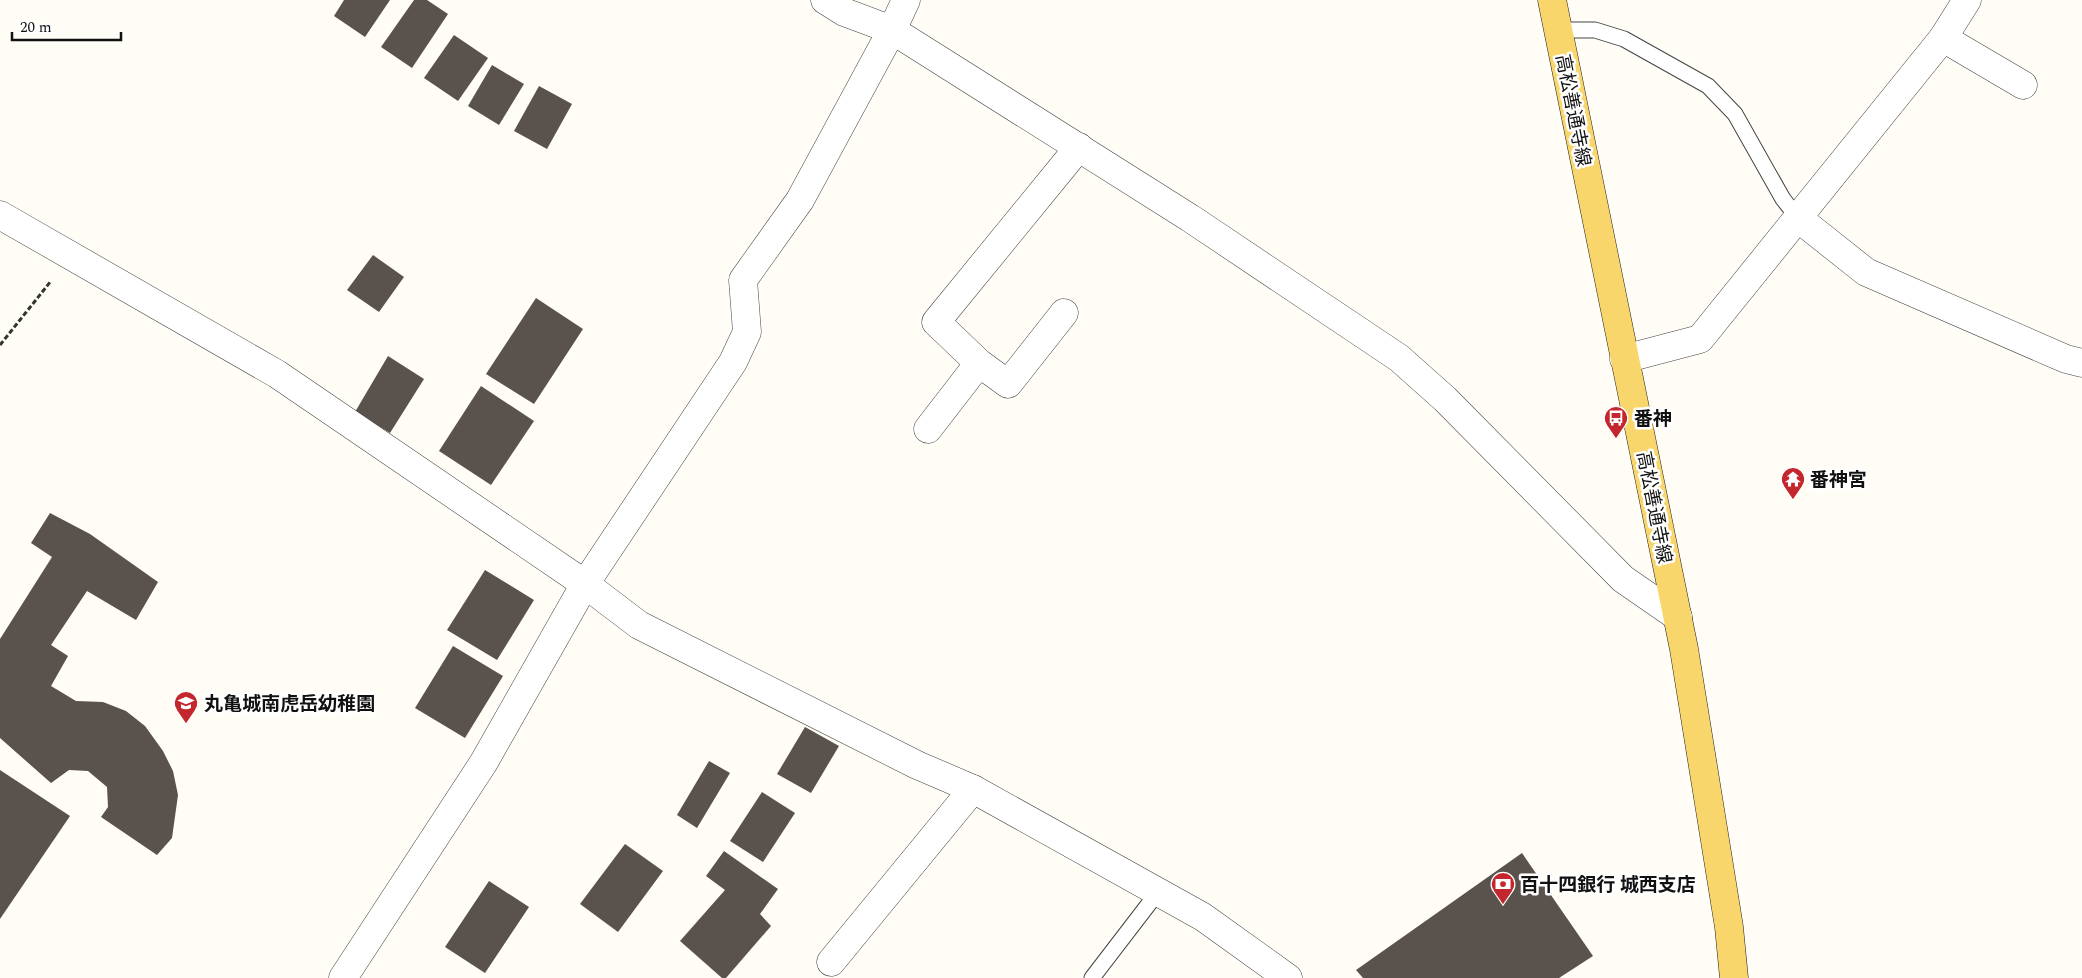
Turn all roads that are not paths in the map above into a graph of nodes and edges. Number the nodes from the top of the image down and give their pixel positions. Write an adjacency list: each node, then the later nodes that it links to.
1 (825, 0): 5 (street)
2 (906, 0): 5 (street)
3 (1552, 0): 6 (main road, 高松善通寺線)
4 (1967, 0): 7 (street)
5 (892, 30): 9 (street); 17 (street)
6 (1558, 30): 11 (lane); 13 (main road, 高松善通寺線)
7 (1943, 38): 8 (street); 11 (street)
8 (2022, 85)
9 (1079, 148): 15 (street); 18 (street)
10 (0, 215): 17 (street)
11 (1798, 218): 13 (street); 14 (street)
12 (1064, 313): 15 (street)
13 (1624, 358): 18 (main road, 高松善通寺線)
14 (2082, 363)
15 (979, 364): 16 (street)
16 (928, 429)
17 (585, 584): 19 (street); 23 (street)
18 (1678, 617): 21 (main road, 高松善通寺線)
19 (973, 789): 20 (street); 22 (street)
20 (1158, 892): 24 (lane); 25 (street)
21 (1729, 927): 26 (main road, 高松善通寺線); 27 (main road, 高松善通寺線)
22 (831, 962)
23 (343, 978)
24 (1092, 978)
25 (1288, 978)
26 (1734, 978)
27 (1743, 978)

